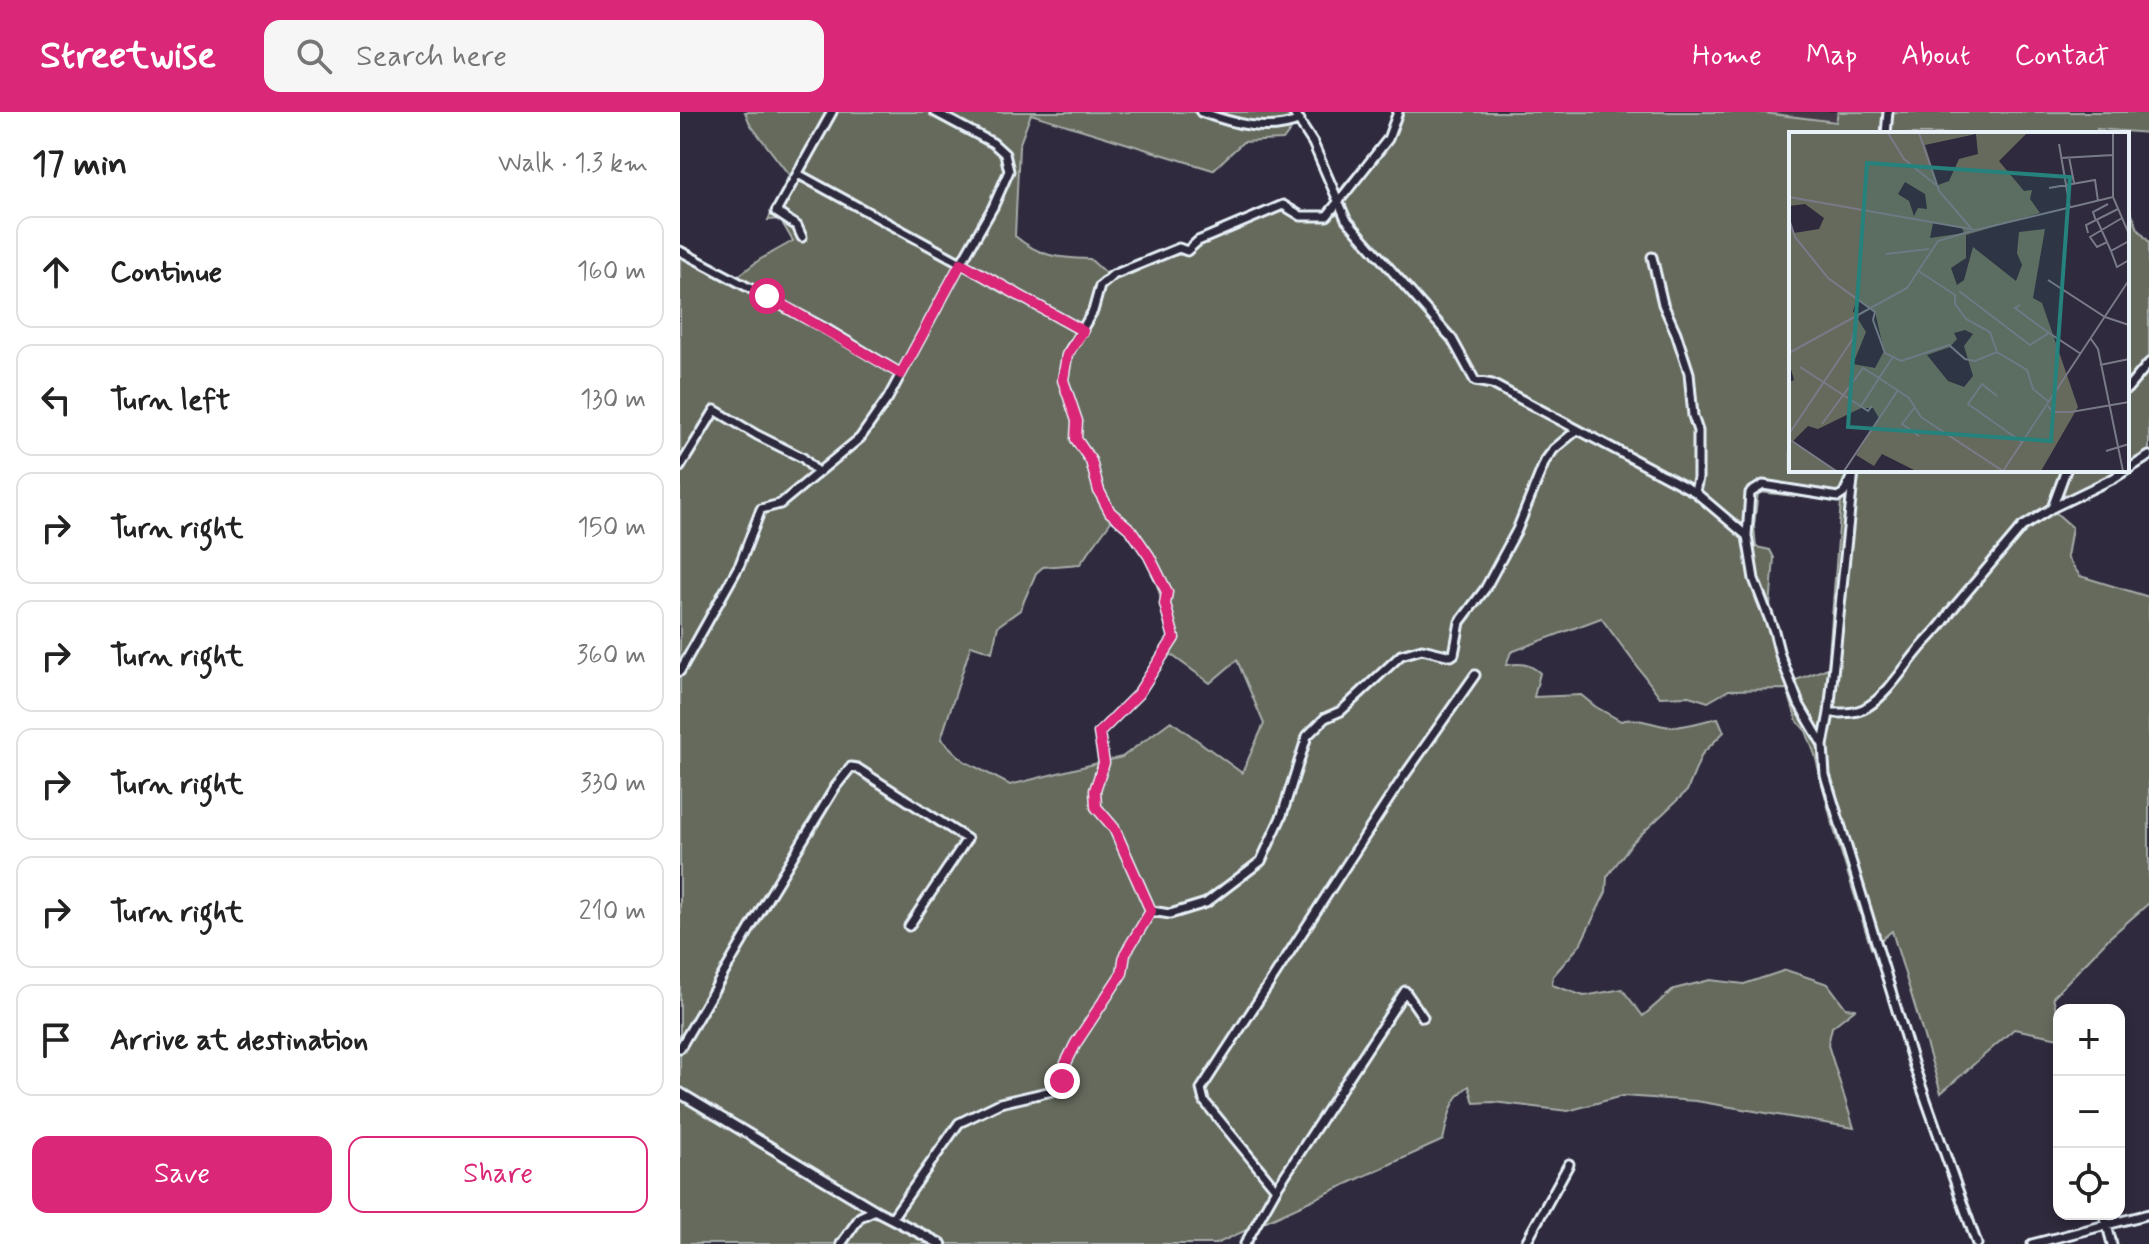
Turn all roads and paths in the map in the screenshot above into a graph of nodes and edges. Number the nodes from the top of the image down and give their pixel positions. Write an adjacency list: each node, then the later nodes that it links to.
1 (832, 112): 9 (street)
2 (935, 112): 14 (street)
3 (1201, 112): 7 (street)
4 (1293, 112): 7 (street)
5 (1398, 112): 10 (street)
6 (1888, 112): 8 (street)
7 (1300, 120): 10 (street)
8 (1886, 132)
9 (798, 174): 11 (street); 14 (street)
10 (1336, 201): 15 (street); 19 (street)
11 (802, 237)
12 (680, 251): 17 (street)
13 (1652, 257): 28 (street)
14 (961, 263): 15 (street); 17 (street)
15 (1083, 331): 35 (street)
16 (2149, 363): 18 (street)
17 (901, 374): 23 (street)
18 (2129, 387)
19 (1577, 430): 28 (street); 35 (street)
20 (2149, 456): 22 (street)
21 (680, 467): 23 (street)
22 (2129, 469)
23 (817, 472): 31 (street)
24 (1852, 472): 30 (street)
25 (1853, 472): 33 (street)
26 (2065, 472): 29 (street)
27 (2124, 472): 29 (street)
28 (1695, 492): 30 (street)
29 (2052, 508): 33 (street)
30 (1747, 536): 34 (street)
31 (680, 671)
32 (1475, 675): 41 (street)
33 (1829, 713): 34 (street)
34 (1823, 745): 51 (street)
35 (1151, 911): 44 (street)
36 (909, 926): 38 (street)
37 (1423, 1017): 41 (street)
38 (680, 1048)
39 (680, 1093): 42 (street)
40 (1569, 1164): 50 (street)
41 (1276, 1189): 49 (street)
42 (875, 1210): 44 (street); 47 (street)
43 (2149, 1214): 46 (street)
44 (892, 1218): 48 (street)
45 (2106, 1220): 46 (street)
46 (2108, 1225): 52 (street); 53 (street)
47 (841, 1244)
48 (941, 1244)
49 (1245, 1244)
50 (1525, 1244)
51 (1977, 1244)
52 (2032, 1244)
53 (2112, 1244)

